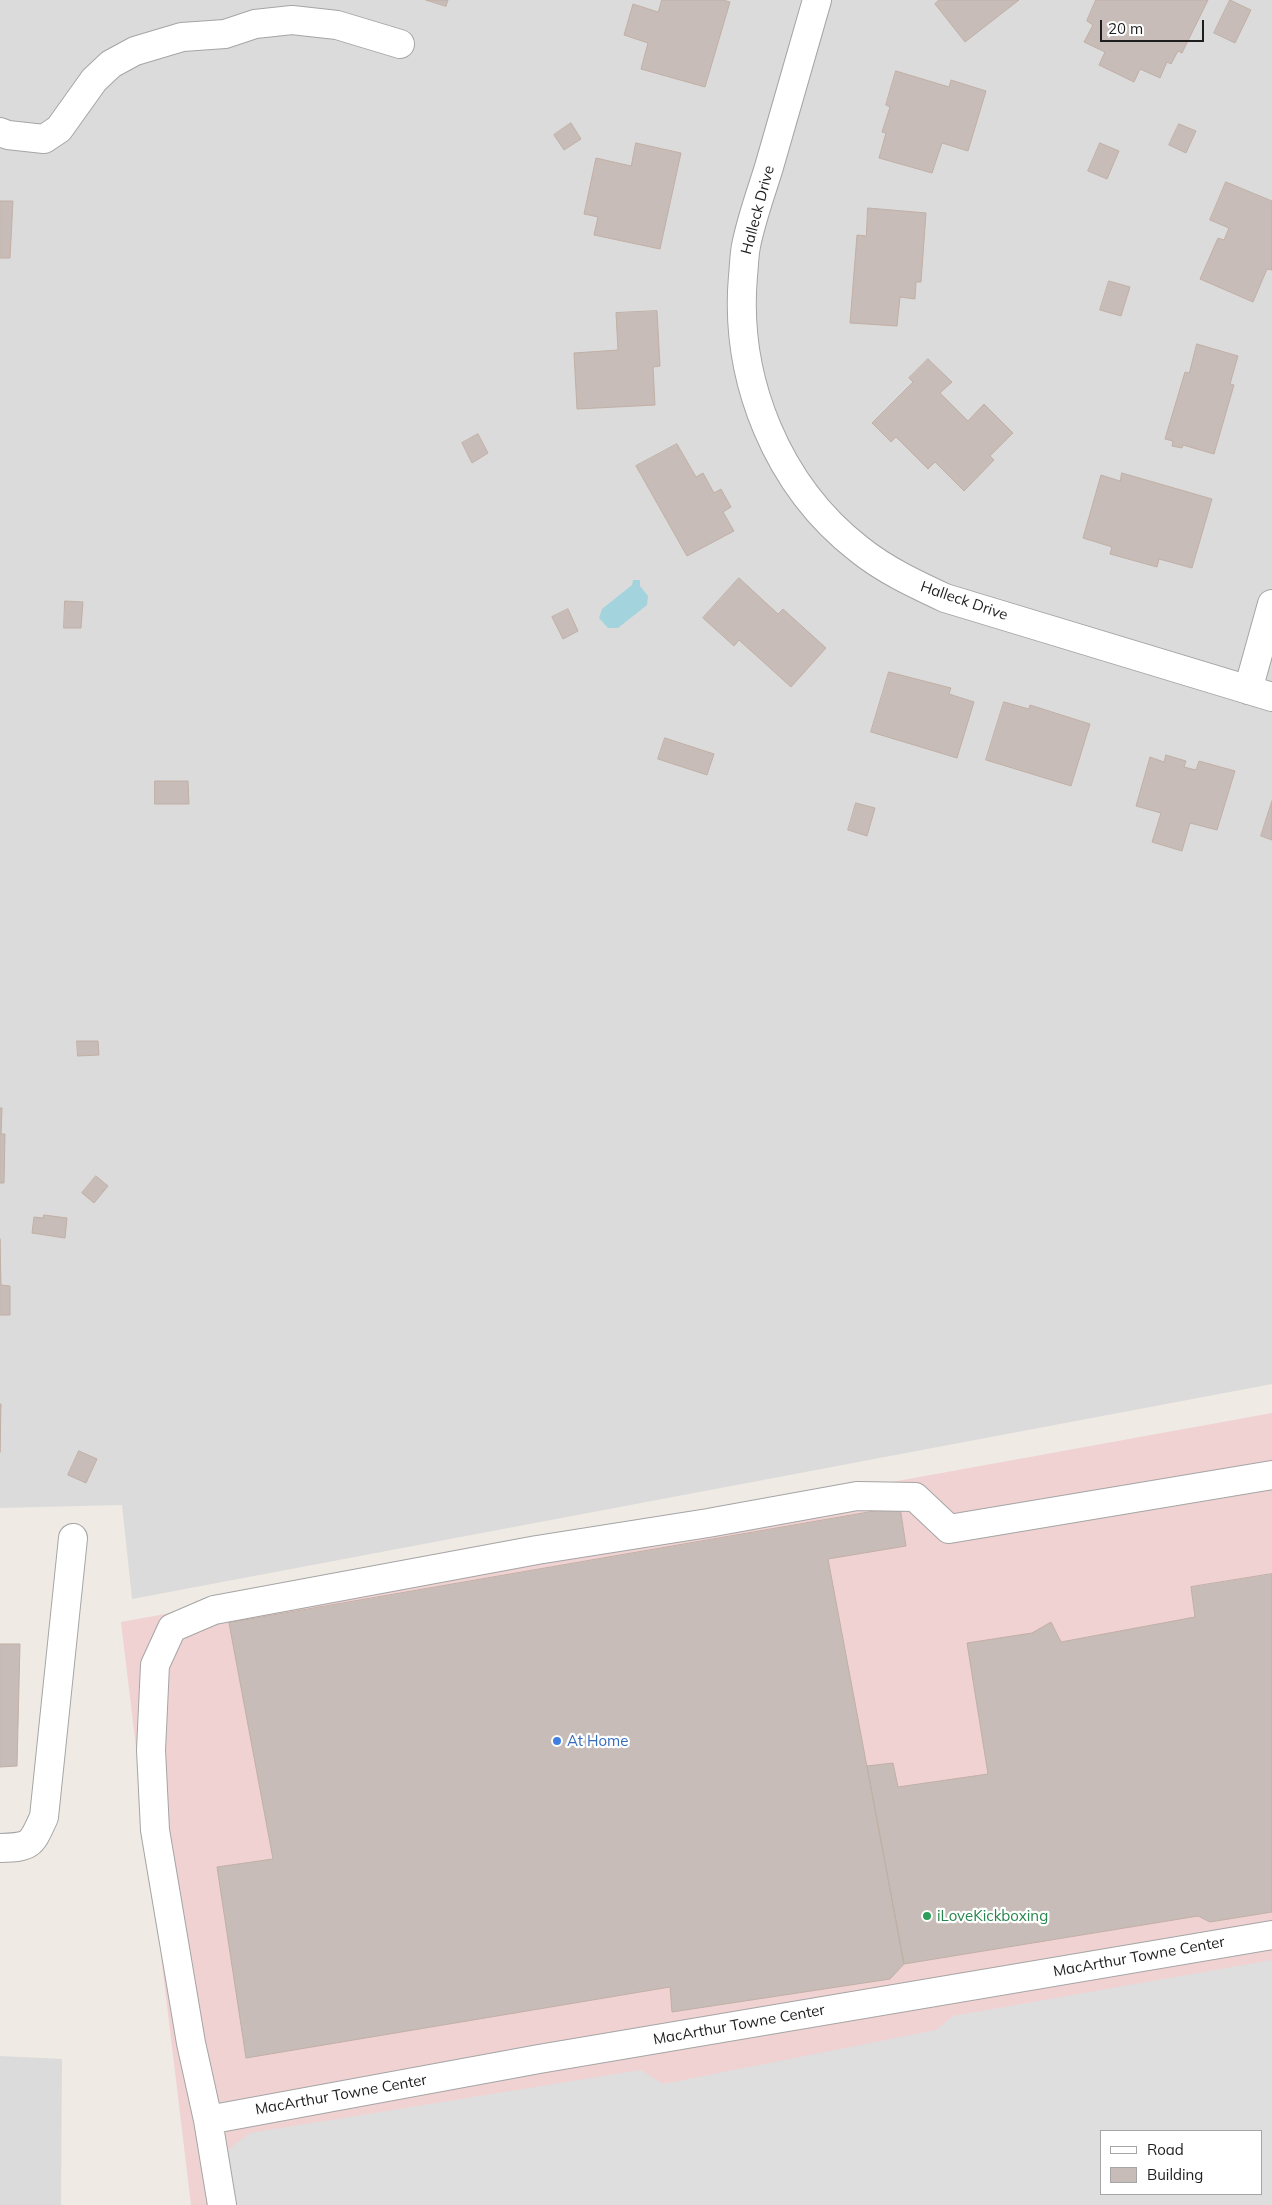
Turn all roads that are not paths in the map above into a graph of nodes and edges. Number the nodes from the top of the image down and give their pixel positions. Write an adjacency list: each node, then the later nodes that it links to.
1 (817, 0): 5 (street, Halleck Drive)
2 (400, 44): 3 (street)
3 (0, 132)
4 (1272, 604): 5 (street)
5 (1260, 693)
6 (1272, 1475): 10 (street)
7 (73, 1538): 8 (street)
8 (0, 1848)
9 (1272, 1935): 10 (street, MacArthur Towne Center)
10 (208, 2120): 11 (street)
11 (222, 2205)

